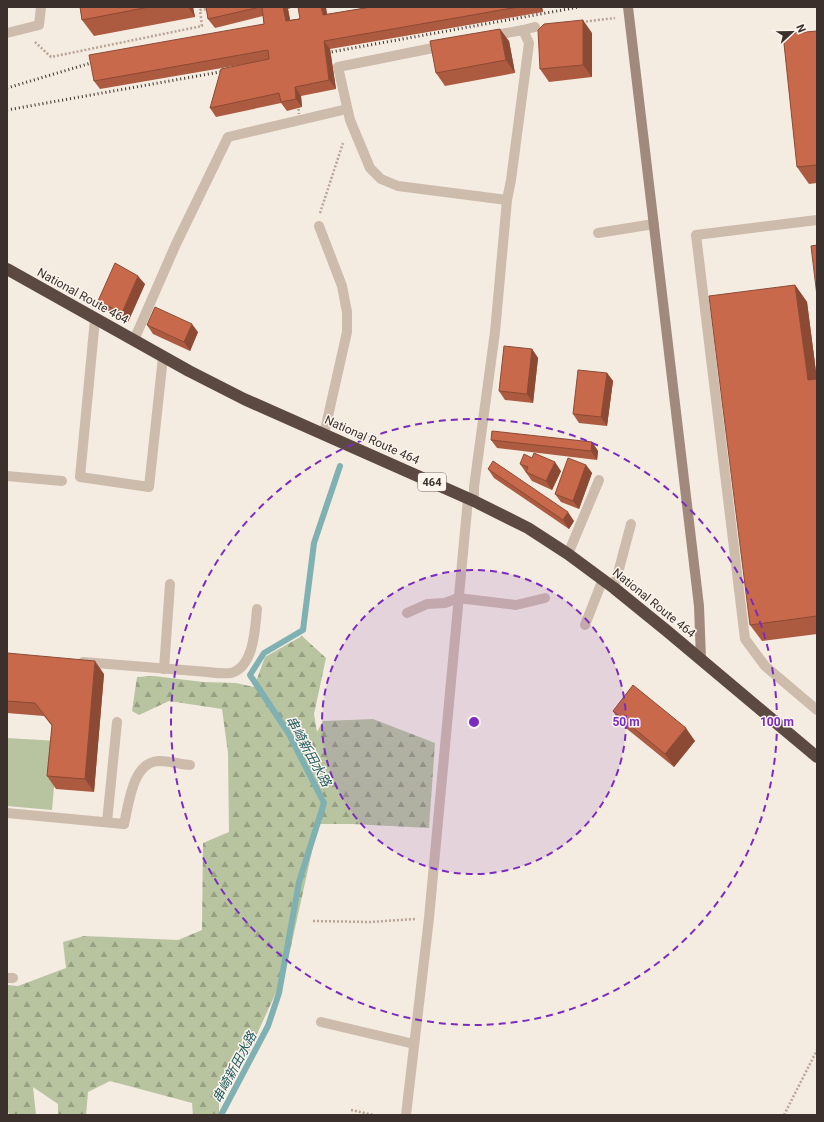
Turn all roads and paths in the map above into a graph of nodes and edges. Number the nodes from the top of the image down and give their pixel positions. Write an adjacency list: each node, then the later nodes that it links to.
1 (41, 7): 6 (street)
2 (211, 8): 6 (path)
3 (629, 12): 4 (path); 17 (street)
4 (580, 22)
5 (535, 27): 7 (street)
6 (21, 29): 8 (street)
7 (523, 30): 9 (street); 15 (street)
8 (7, 32)
9 (478, 39)
10 (456, 43): 12 (street)
11 (296, 98): 13 (path, bridge)
12 (347, 108): 14 (street); 22 (street)
13 (300, 114)
14 (350, 120): 15 (street); 18 (path)
15 (507, 200): 28 (street)
16 (817, 220): 42 (street)
17 (654, 224): 19 (street); 39 (street)
18 (319, 226): 24 (street)
19 (598, 233)
20 (7, 269): 21 (highway, National Route 464 / 464)
21 (95, 319): 22 (highway, National Route 464 / 464); 23 (street)
22 (134, 340): 23 (highway, National Route 464 / 464)
23 (163, 357): 24 (highway, National Route 464 / 464)
24 (324, 434): 28 (highway, National Route 464 / 464)
25 (7, 476): 27 (street)
26 (599, 480): 30 (street)
27 (62, 481)
28 (471, 500): 30 (highway, National Route 464 / 464); 34 (street)
29 (631, 524): 33 (street)
30 (568, 554): 31 (highway, National Route 464 / 464)
31 (603, 579): 33 (highway, National Route 464 / 464); 38 (street)
32 (170, 584): 41 (street)
33 (614, 588): 39 (highway, National Route 464 / 464)
34 (458, 598): 35 (street); 37 (street); 48 (street)
35 (545, 598)
36 (257, 609): 41 (street)
37 (407, 613)
38 (585, 625)
39 (701, 659): 44 (highway, National Route 464 / 464)
40 (70, 660): 41 (street)
41 (164, 668)
42 (817, 710)
43 (117, 722): 47 (street)
44 (817, 757)
45 (190, 765): 47 (street)
46 (7, 813): 47 (street)
47 (107, 822)
48 (429, 918): 49 (path); 51 (street)
49 (313, 921)
50 (321, 1022): 51 (street)
51 (414, 1044): 55 (street)
52 (817, 1050): 56 (path)
53 (351, 1110): 54 (path)
54 (374, 1115)
55 (406, 1115)
56 (784, 1115)

